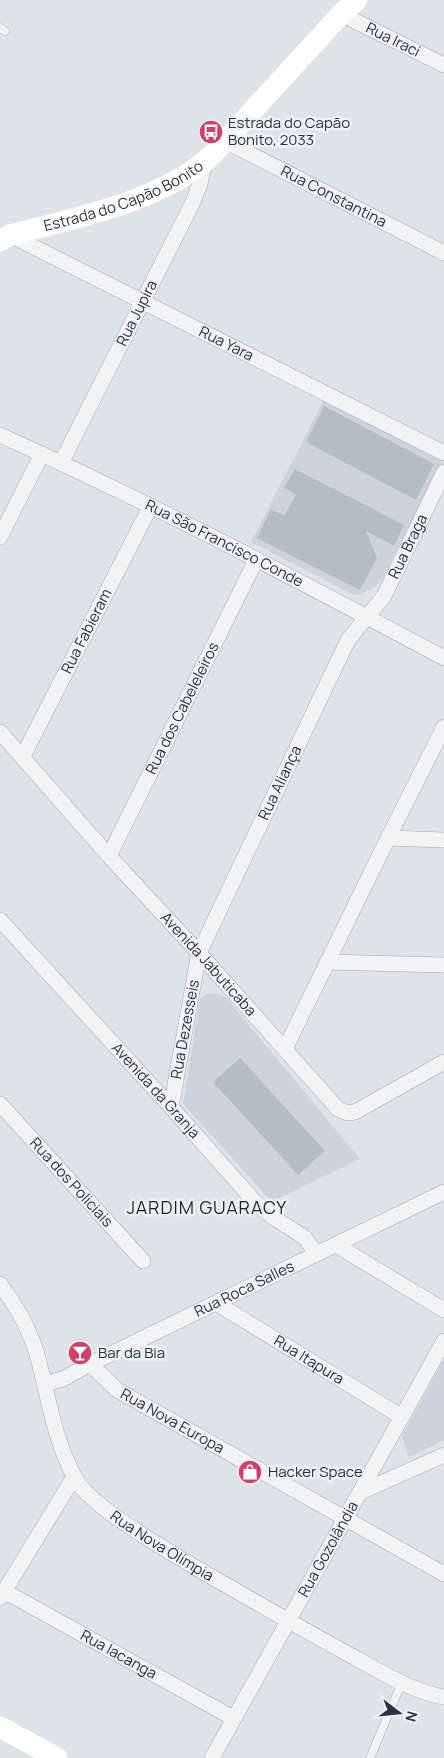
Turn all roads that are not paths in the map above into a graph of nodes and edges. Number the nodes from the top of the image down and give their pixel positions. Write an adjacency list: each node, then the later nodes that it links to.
1 (357, 0): 2 (street, Estrada do Capão Bonito)
2 (341, 14): 3 (street, Rua Iraci); 4 (street, Estrada do Capão Bonito)
3 (444, 66)
4 (225, 141): 5 (street, Estrada do Capão Bonito); 7 (street, Rua Constantina)
5 (204, 163): 6 (street, Estrada do Capão Bonito); 8 (street, Rua Jupira)
6 (5, 238): 8 (street, Rua Yara)
7 (444, 253)
8 (141, 302): 11 (street, Rua Yara); 12 (street, Rua Jupira)
9 (0, 435): 10 (street, Rua São Francisco Conde)
10 (42, 454): 12 (street, Rua São Francisco Conde); 15 (street)
11 (444, 454)
12 (61, 462): 14 (street, Rua São Francisco Conde)
13 (444, 472): 17 (street, Rua Braga)
14 (150, 507): 16 (street, Rua São Francisco Conde); 21 (street, Rua Fabieram)
15 (0, 537)
16 (256, 560): 17 (street, Rua São Francisco Conde); 24 (street, Rua dos Cabeleleiros)
17 (367, 617): 18 (street, Rua São Francisco Conde); 26 (street, Rua Aliança)
18 (444, 658)
19 (444, 727): 22 (street)
20 (0, 732): 21 (street, Avenida Jabuticaba)
21 (23, 756): 24 (street, Avenida Jabuticaba)
22 (388, 838): 23 (street); 27 (street)
23 (444, 840)
24 (109, 856): 26 (street, Avenida Jabuticaba)
25 (0, 920): 32 (street, Avenida da Granja)
26 (199, 953): 29 (street, Avenida Jabuticaba); 32 (street, Rua Dezesseis)
27 (328, 962): 28 (street); 29 (street)
28 (444, 964)
29 (285, 1049): 30 (street, Avenida Jabuticaba)
30 (444, 1062)
31 (0, 1104): 36 (street, Rua dos Policiais)
32 (172, 1107): 35 (street, Avenida da Granja)
33 (444, 1192): 34 (street, Rua Roca Salles)
34 (336, 1245): 35 (street, Rua Roca Salles); 39 (street)
35 (317, 1254): 38 (street, Rua Roca Salles)
36 (143, 1260)
37 (0, 1284): 42 (street, Rua Nova Olímpia)
38 (216, 1303): 41 (street, Rua Roca Salles); 43 (street, Rua Itapura)
39 (444, 1310)
40 (444, 1340): 43 (street, Rua Gozolândia)
41 (90, 1364): 42 (street, Rua Roca Salles); 47 (street, Rua Nova Europa)
42 (44, 1384): 45 (street, Rua Nova Olímpia)
43 (402, 1417): 46 (street, Rua Gozolândia)
44 (444, 1455): 46 (street)
45 (74, 1478): 49 (street); 50 (street, Rua Nova Olímpia)
46 (361, 1492): 47 (street, Rua Gozolândia)
47 (346, 1518): 48 (street, Rua Nova Europa); 50 (street, Rua Gozolândia)
48 (444, 1574)
49 (2, 1594): 53 (street, Rua Iacanga)
50 (288, 1621): 51 (street, Rua Nova Olímpia); 53 (street, Rua Gozolândia)
51 (402, 1682): 52 (street, Rua Nova Olímpia); 58 (lane)
52 (444, 1697)
53 (233, 1718): 57 (street, Rua Gozolândia)
54 (0, 1727): 55 (street)
55 (34, 1753): 56 (street)
56 (57, 1758)
57 (212, 1758)
58 (370, 1758)

